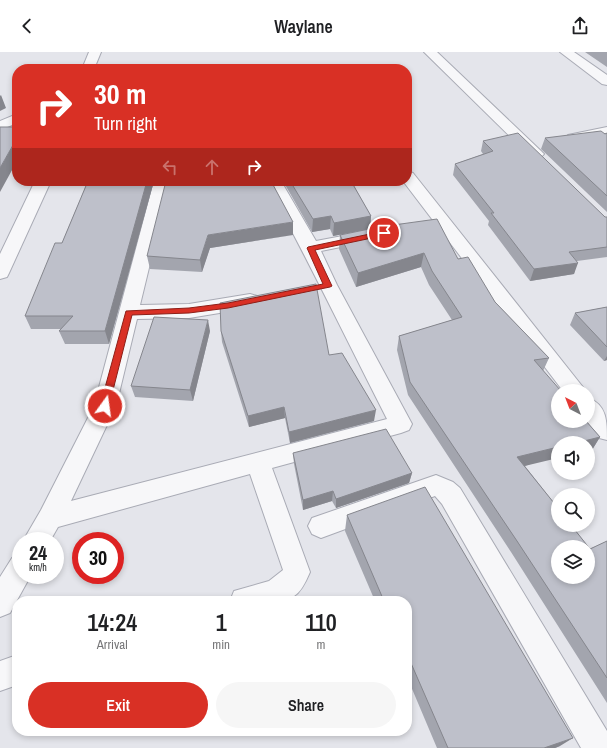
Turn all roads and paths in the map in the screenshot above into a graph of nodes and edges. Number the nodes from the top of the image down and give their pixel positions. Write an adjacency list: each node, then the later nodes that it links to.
1 (95, 52): 4 (street)
2 (430, 52): 9 (street)
3 (566, 52): 5 (street)
4 (90, 64)
5 (607, 81)
6 (12, 120): 7 (street)
7 (0, 126)
8 (607, 131): 9 (street)
9 (542, 144): 10 (street)
10 (545, 163)
11 (412, 182): 15 (street)
12 (41, 186): 19 (street)
13 (161, 186): 21 (street)
14 (276, 186): 18 (street)
15 (442, 221): 16 (street); 22 (street)
16 (419, 226)
17 (388, 232): 18 (street)
18 (311, 248): 25 (street)
19 (0, 273)
20 (266, 298): 21 (street)
21 (128, 312): 26 (street)
22 (570, 384)
23 (595, 416): 24 (street)
24 (607, 431)
25 (258, 462): 26 (street); 30 (street)
26 (50, 518): 28 (street)
27 (321, 526): 34 (street)
28 (41, 532)
29 (12, 583): 31 (street)
30 (260, 596)
31 (0, 603)
32 (12, 672): 33 (street)
33 (0, 676)
34 (599, 748)

